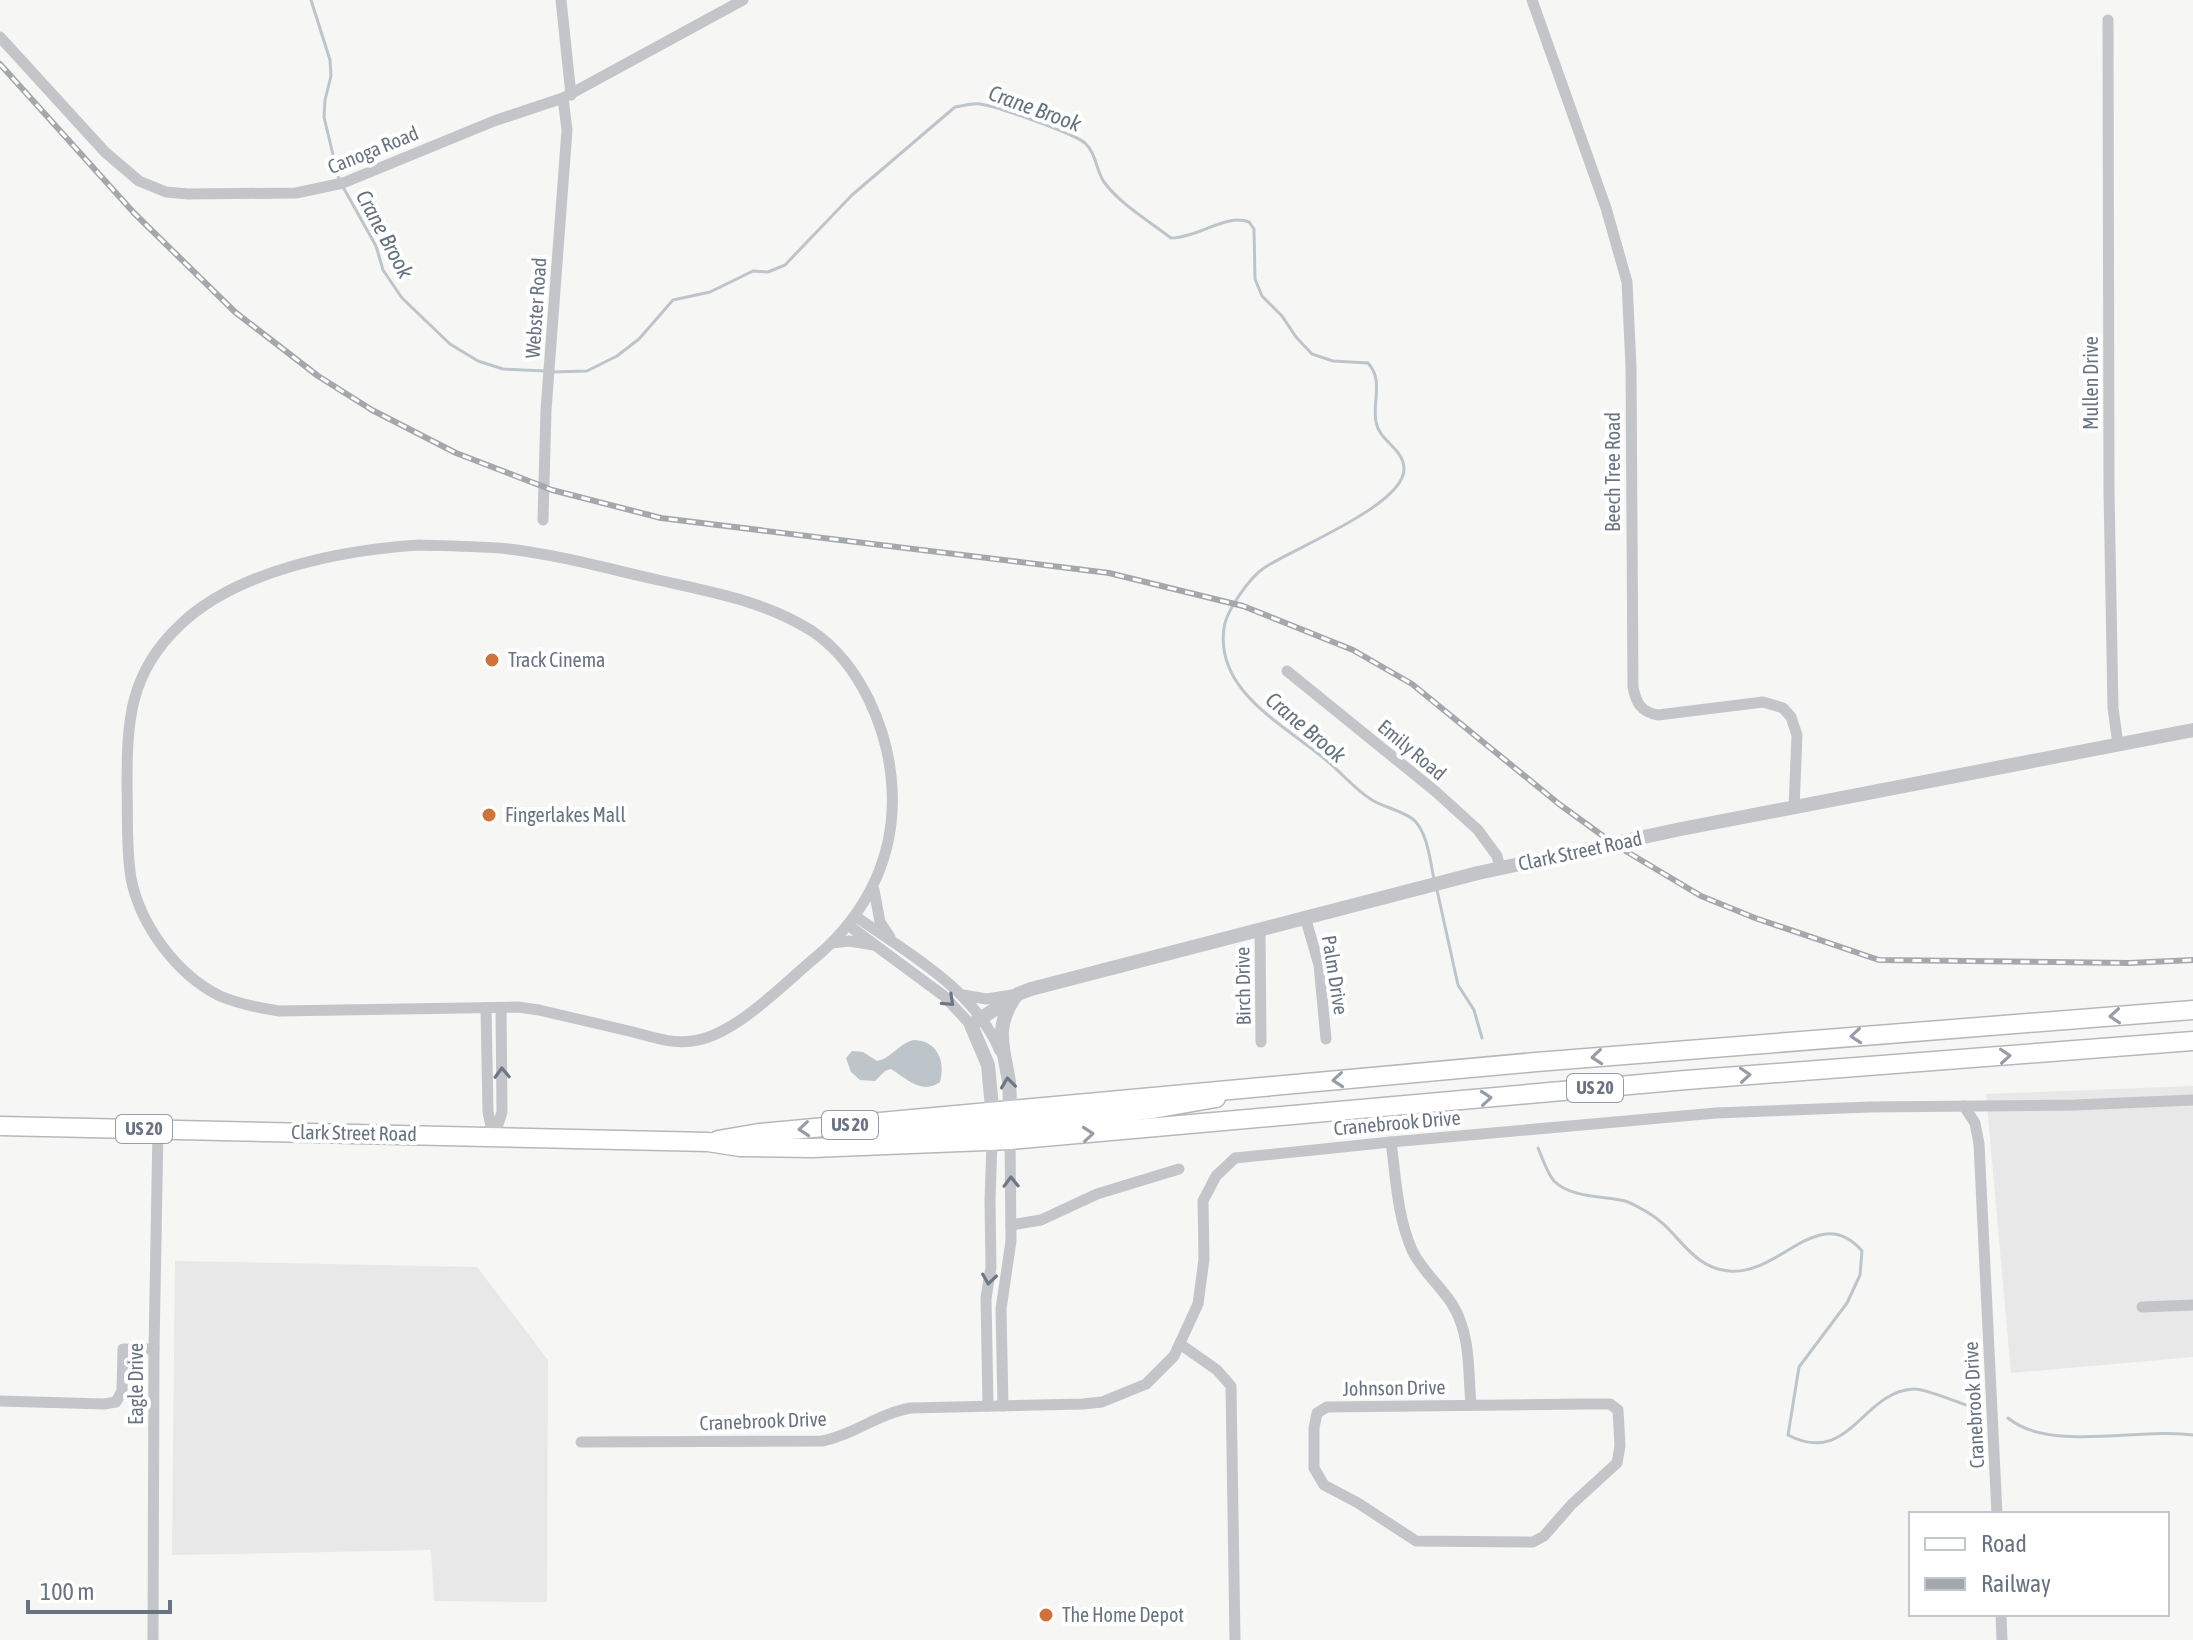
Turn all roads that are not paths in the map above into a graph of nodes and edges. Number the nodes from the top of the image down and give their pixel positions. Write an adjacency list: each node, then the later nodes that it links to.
1 (561, 0): 6 (street, Webster Road)
2 (743, 0): 6 (street, Canoga Road)
3 (1532, 0): 11 (street, Beech Tree Road)
4 (2108, 20): 10 (street, Mullen Drive)
5 (0, 37): 6 (street, Canoga Road)
6 (567, 96): 7 (street, Webster Road)
7 (543, 520)
8 (1287, 671): 12 (street, Emily Road)
9 (2193, 730): 10 (street, Clark Street Road)
10 (2118, 744): 11 (street, Clark Street Road)
11 (1794, 808): 12 (street, Clark Street Road)
12 (1500, 868): 14 (street, Clark Street Road)
13 (874, 888): 15 (street); 19 (street); 22 (street)
14 (1305, 917): 16 (street, Clark Street Road); 26 (street, Palm Drive)
15 (852, 921): 17 (street); 18 (street); 19 (street)
16 (1260, 929): 21 (street, Clark Street Road); 27 (street, Birch Drive)
17 (832, 943): 18 (street); 23 (street)
18 (879, 946): 25 (street, one-way to 25)
19 (898, 946): 20 (street)
20 (962, 994): 21 (street); 25 (street)
21 (1018, 994): 25 (street, Clark Street Road); 29 (street)
22 (486, 1008): 23 (street); 35 (street)
23 (501, 1008): 35 (street, one-way to 23)
24 (2193, 1010): 33 (highway, US 20, one-way to 33)
25 (976, 1021): 29 (street); 33 (street)
26 (1326, 1039)
27 (1261, 1042)
28 (2189, 1043): 33 (highway, Clark Street Road / US 20, one-way to 28)
29 (1001, 1055): 33 (street, one-way to 29)
30 (2193, 1100): 31 (street, Cranebrook Drive)
31 (1964, 1106): 37 (street, Cranebrook Drive); 50 (street, Cranebrook Drive)
32 (0, 1126): 34 (highway, Clark Street Road / US 20)
33 (1002, 1126): 36 (highway, Clark Street Road / US 20, one-way to 36); 36 (highway, Clark Street Road / US 20); 39 (street); 40 (street, one-way to 33)
34 (158, 1129): 35 (highway, Clark Street Road / US 20); 44 (street, Eagle Drive)
35 (494, 1137): 36 (highway, Clark Street Road / US 20)
36 (708, 1142)
37 (1391, 1142): 43 (street, Cranebrook Drive); 46 (street, Johnson Drive)
38 (1179, 1169): 40 (street)
39 (990, 1201): 40 (street); 47 (street, one-way to 47)
40 (1011, 1225): 48 (street)
41 (2193, 1305): 42 (street)
42 (2142, 1307)
43 (1180, 1344): 48 (street, Cranebrook Drive); 53 (street)
44 (154, 1349): 45 (street); 52 (street, Eagle Drive)
45 (0, 1401)
46 (1471, 1405): 46 (street, Johnson Drive)
47 (988, 1406): 48 (street, Cranebrook Drive); 49 (street, Cranebrook Drive)
48 (1003, 1406)
49 (581, 1442)
50 (1997, 1512)
51 (2001, 1616): 54 (street)
52 (153, 1640)
53 (1235, 1640)
54 (2002, 1640)

